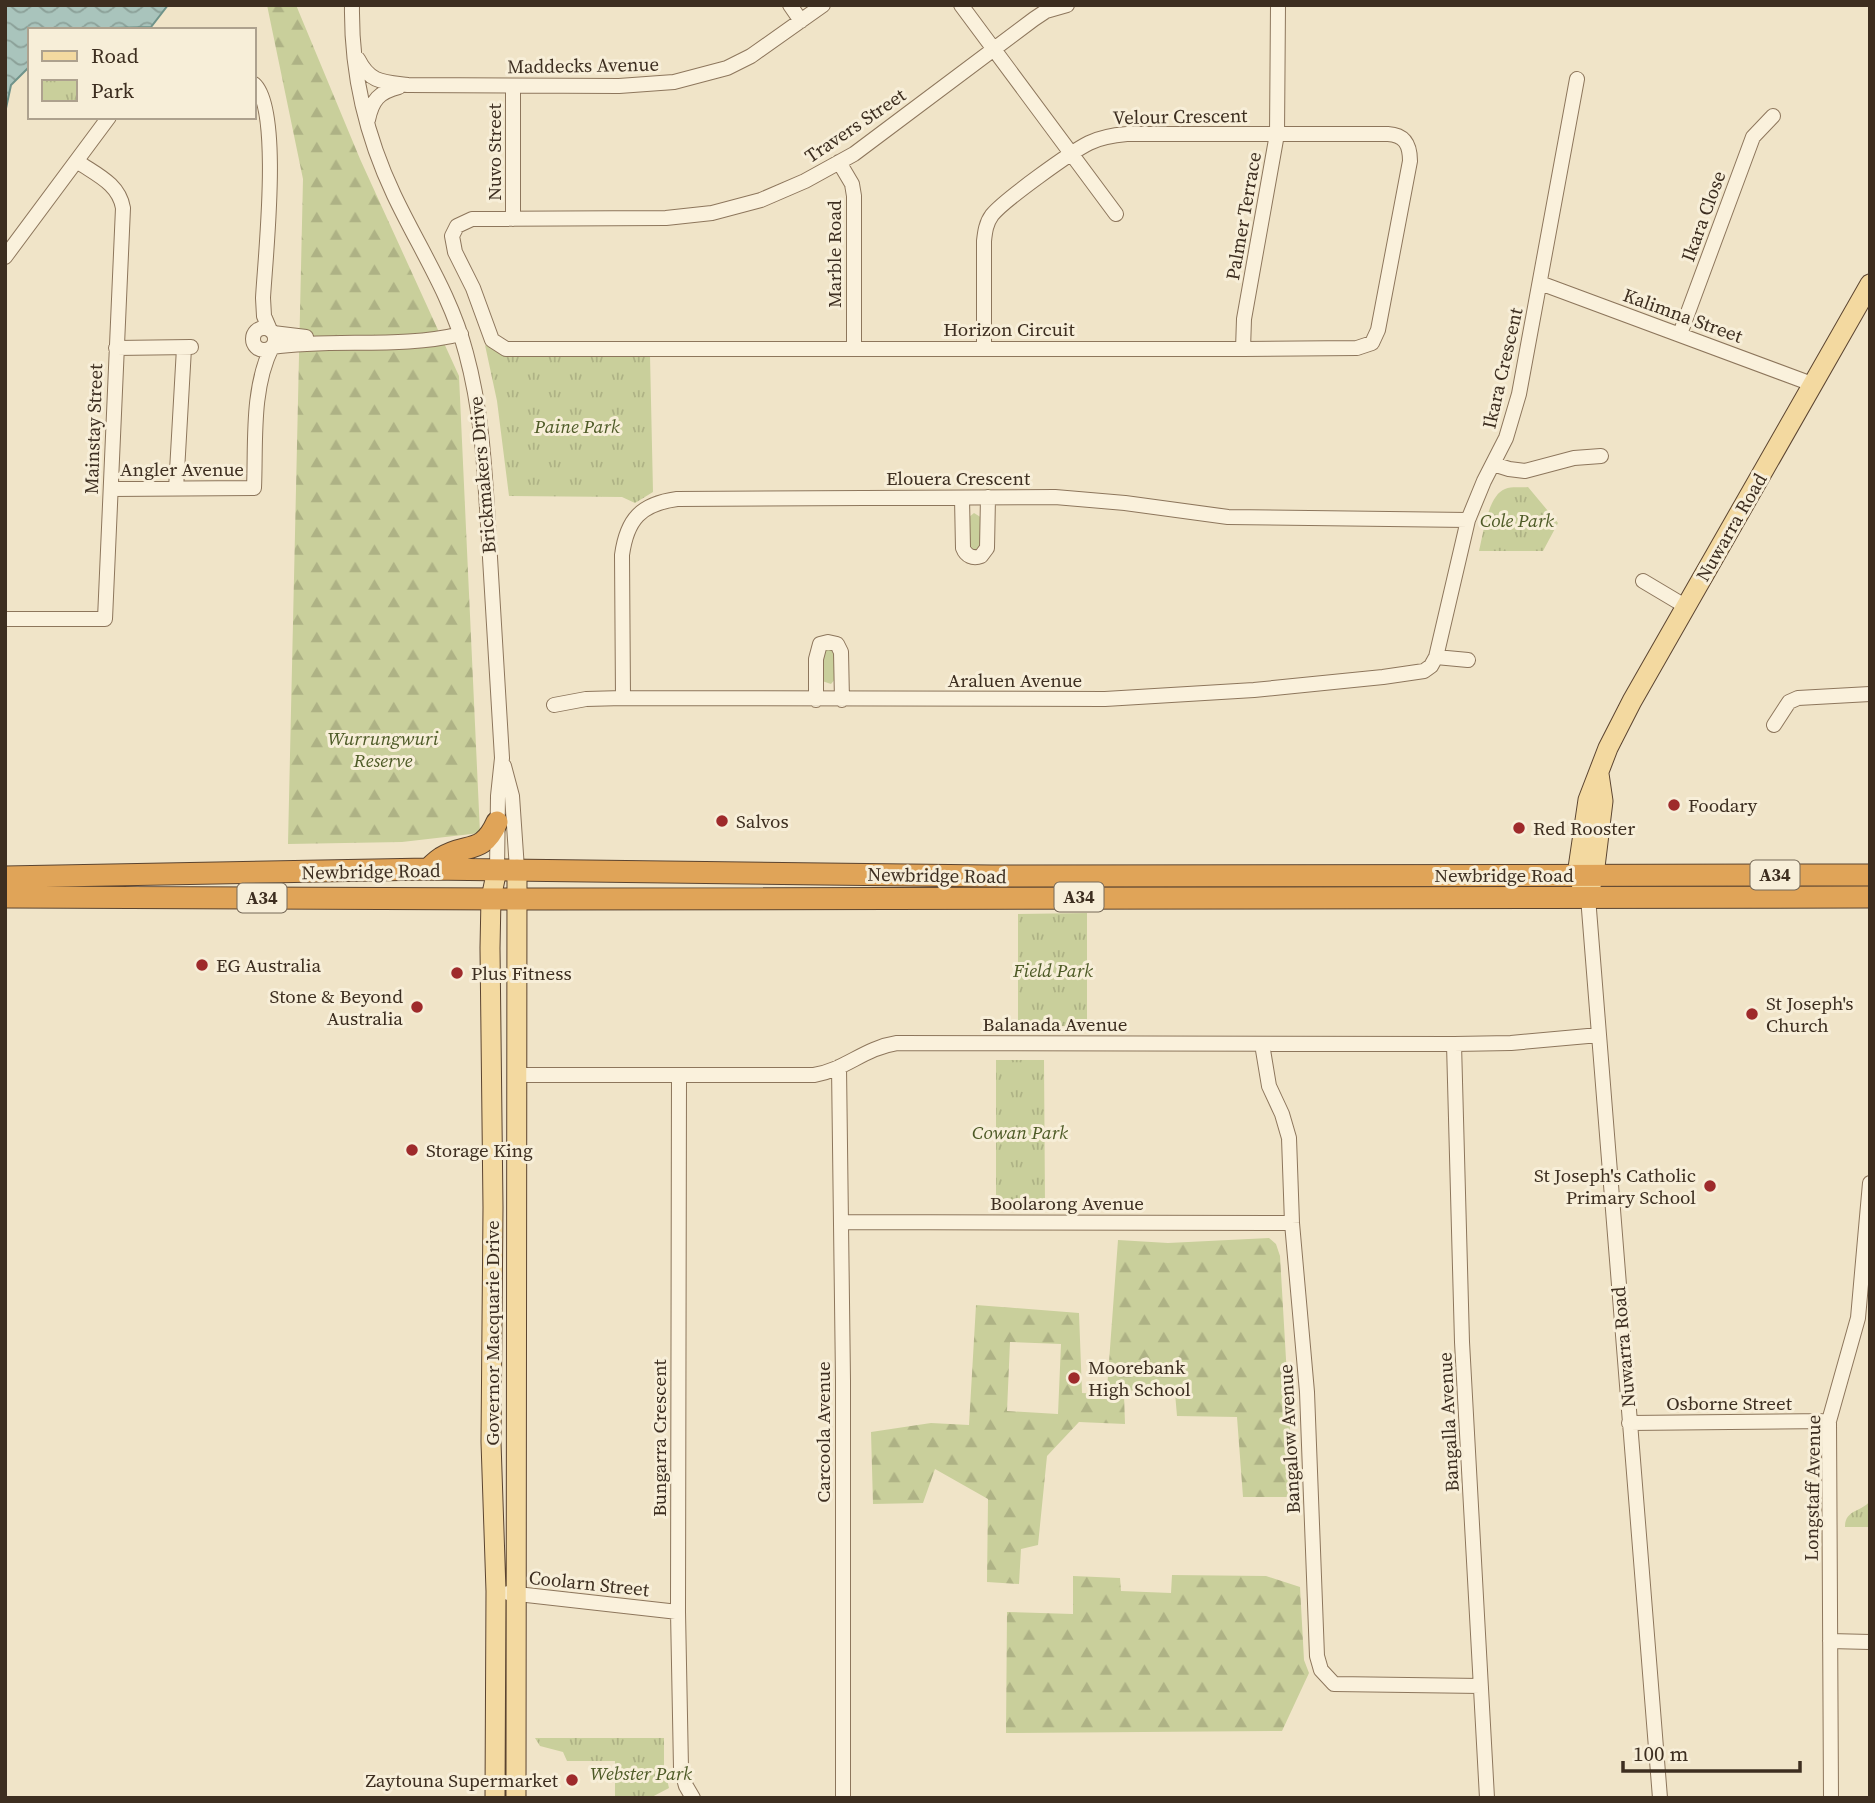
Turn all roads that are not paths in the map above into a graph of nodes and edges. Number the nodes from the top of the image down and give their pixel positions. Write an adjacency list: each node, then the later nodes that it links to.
1 (352, 5): 9 (street, Brickmakers Drive)
2 (790, 5): 7 (street)
3 (822, 5): 7 (street, Maddecks Avenue)
4 (961, 5): 8 (street)
5 (1067, 5): 8 (street, Travers Street)
6 (1278, 5): 17 (street, Palmer Terrace)
7 (802, 21): 12 (street, Maddecks Avenue)
8 (993, 50): 18 (street); 20 (street, Travers Street)
9 (354, 51): 11 (street, Maddecks Avenue); 16 (street, Brickmakers Drive)
10 (1577, 79): 24 (street, Ikara Crescent)
11 (408, 85): 12 (street, Maddecks Avenue); 16 (street, Maddecks Avenue)
12 (513, 86): 22 (street, Nuvo Street)
13 (256, 87): 28 (street)
14 (1773, 116): 27 (street, Ikara Close)
15 (108, 119): 19 (street)
16 (367, 125): 26 (street, Brickmakers Drive)
17 (1277, 134): 18 (street, Velour Crescent); 32 (street, Palmer Terrace); 32 (street, Horizon Circuit)
18 (1071, 155): 21 (street); 31 (street, Velour Crescent)
19 (78, 162): 23 (street); 29 (street, Mainstay Street)
20 (839, 163): 22 (street, Travers Street); 30 (street, Marble Road)
21 (1116, 214)
22 (513, 219): 30 (street, Horizon Circuit)
23 (5, 257)
24 (1540, 283): 27 (street, Kalimna Street); 35 (street, Ikara Crescent)
25 (1870, 284): 33 (main road, Nuwarra Road)
26 (461, 334): 28 (street); 52 (street, Brickmakers Drive)
27 (1680, 334): 33 (street, Kalimna Street)
28 (269, 339): 37 (street, Angler Avenue)
29 (116, 348): 36 (street, Mainstay Street); 37 (street)
30 (854, 349): 31 (street, Horizon Circuit)
31 (984, 349): 32 (street, Horizon Circuit)
32 (1243, 349)
33 (1812, 384): 42 (main road, Nuwarra Road)
34 (1601, 456): 35 (street)
35 (1493, 464): 40 (street, Ikara Crescent)
36 (111, 489): 37 (street, Angler Avenue); 43 (street, Mainstay Street)
37 (176, 489)
38 (988, 497): 39 (street, Elouera Crescent); 39 (street); 40 (street, Elouera Crescent)
39 (962, 498): 47 (street, Elouera Crescent)
40 (1468, 520): 44 (street, Ikara Crescent)
41 (1643, 581): 42 (street)
42 (1685, 606): 56 (main road, Nuwarra Road)
43 (5, 619)
44 (1436, 657): 45 (street); 48 (street, Araluen Avenue)
45 (1468, 660)
46 (1870, 694): 51 (street)
47 (623, 698): 49 (street, Araluen Avenue); 50 (street, Araluen Avenue)
48 (842, 699): 49 (street, Araluen Avenue); 49 (street)
49 (816, 700)
50 (554, 705)
51 (1774, 725)
52 (502, 758): 53 (street, Brickmakers Drive); 55 (street, Brickmakers Drive)
53 (497, 822): 54 (highway); 55 (street, Brickmakers Drive)
54 (428, 869): 55 (highway, Newbridge Road / A34); 58 (highway, Newbridge Road / A34)
55 (507, 870): 56 (highway, Newbridge Road / A34); 62 (main road, Governor Macquarie Drive); 63 (main road, Brickmakers Drive)
56 (1586, 875): 57 (highway, Newbridge Road / A34); 60 (main road, Nuwarra Road)
57 (1870, 875)
58 (5, 877)
59 (5, 897): 62 (highway, Newbridge Road / A34)
60 (1588, 897): 61 (highway, Newbridge Road / A34); 63 (highway, Newbridge Road / A34); 64 (street, Nuwarra Road)
61 (1870, 897)
62 (491, 898): 63 (highway, Newbridge Road / A34); 75 (main road, Governor Macquarie Drive)
63 (518, 898): 68 (main road, Governor Macquarie Drive)
64 (1599, 1035): 66 (street, Balanada Avenue); 74 (street, Nuwarra Road)
65 (1262, 1044): 66 (street, Balanada Avenue); 67 (street, Balanada Avenue); 72 (street, Bangalow Avenue)
66 (1454, 1044): 80 (street, Bangalla Avenue)
67 (839, 1067): 69 (street, Balanada Avenue); 71 (street, Carcoola Avenue)
68 (517, 1075): 69 (street, Balanada Avenue); 76 (main road, Governor Macquarie Drive)
69 (679, 1075): 77 (street, Bungarra Crescent)
70 (1870, 1183): 73 (street, Longstaff Avenue)
71 (841, 1222): 72 (street, Boolarong Avenue); 84 (street, Carcoola Avenue)
72 (1293, 1223): 80 (street, Bangalow Avenue)
73 (1829, 1421): 74 (street, Osborne Street); 78 (street, Longstaff Avenue)
74 (1629, 1423): 86 (street, Nuwarra Road)
75 (496, 1591): 76 (street, Coolarn Street); 81 (main road, Governor Macquarie Drive)
76 (518, 1595): 77 (street, Coolarn Street); 82 (main road, Governor Macquarie Drive)
77 (678, 1612): 83 (street, Bungarra Crescent)
78 (1830, 1641): 79 (street); 87 (street, Longstaff Avenue)
79 (1870, 1642)
80 (1481, 1686): 85 (street, Bangalla Avenue)
81 (495, 1798)
82 (516, 1798)
83 (693, 1798)
84 (843, 1798)
85 (1487, 1798)
86 (1660, 1798)
87 (1831, 1798)

